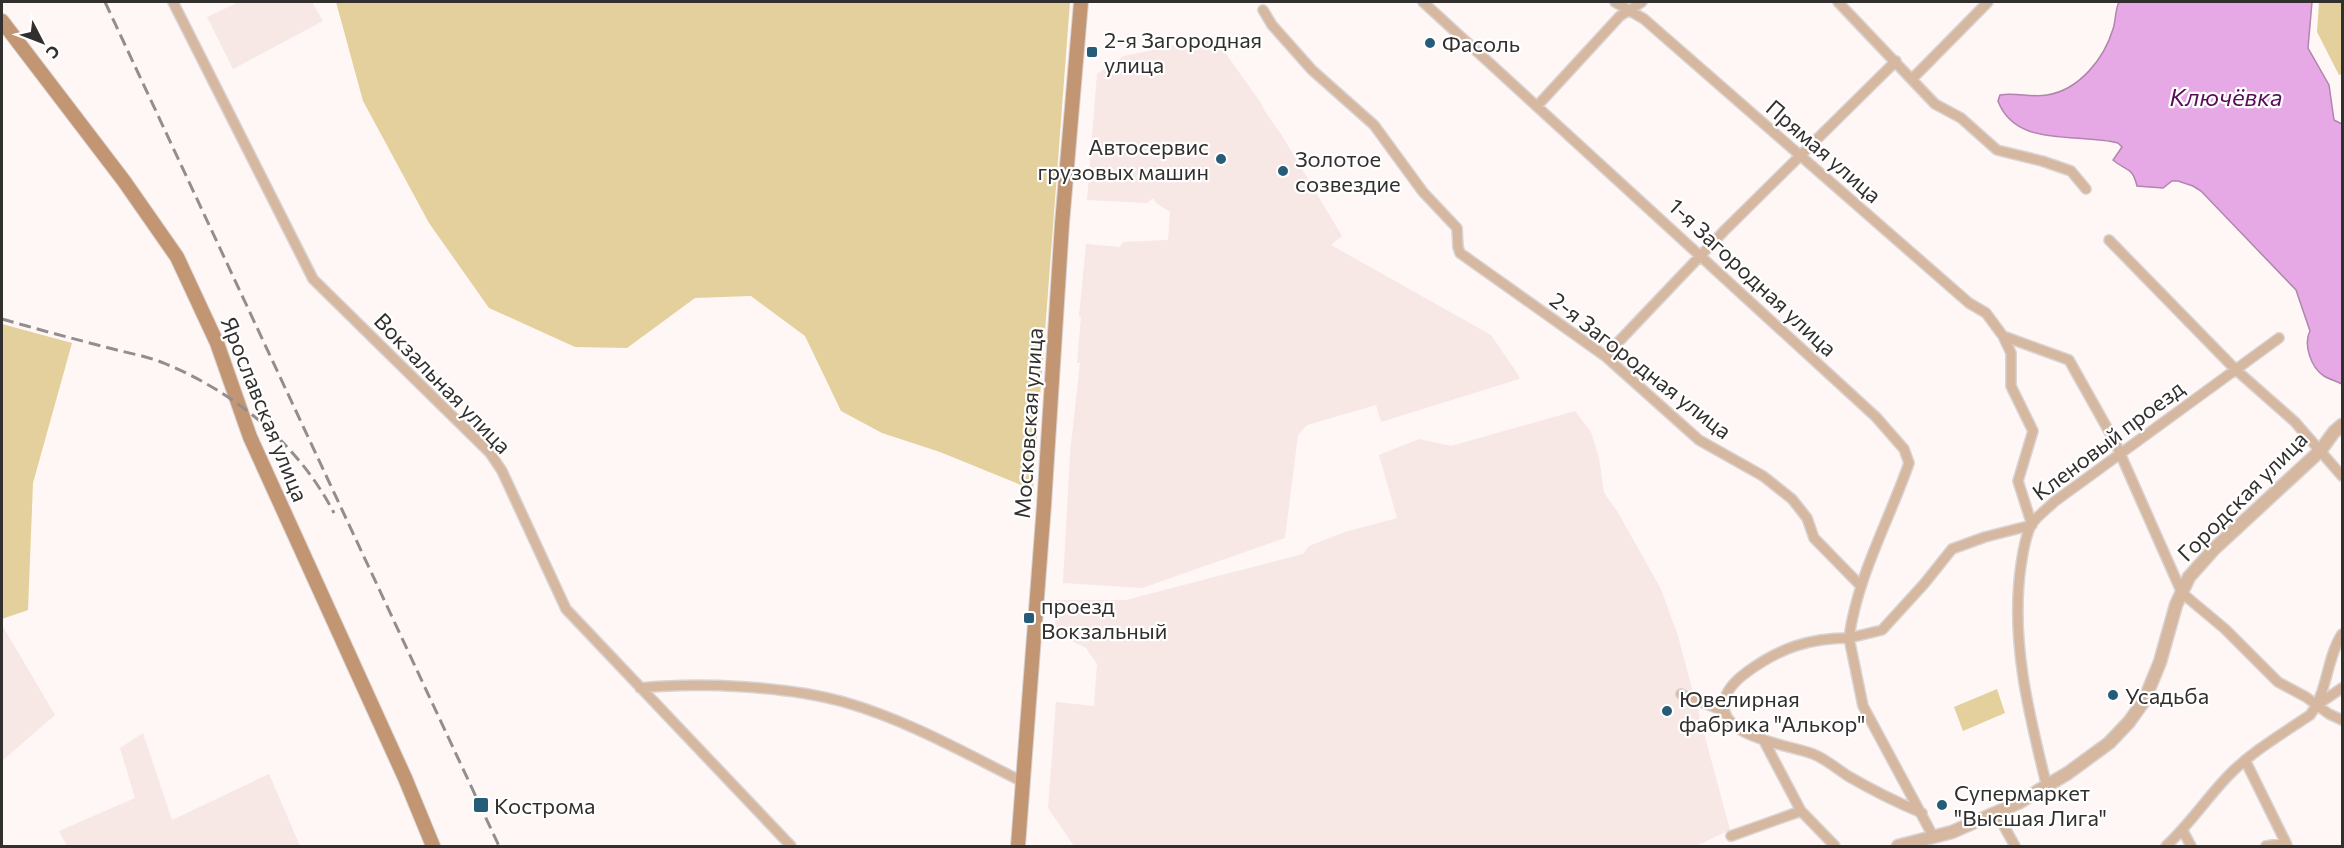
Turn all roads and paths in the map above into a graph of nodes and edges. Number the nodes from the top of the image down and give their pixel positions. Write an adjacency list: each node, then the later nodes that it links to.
1 (173, 2): 31 (street, Вокзальная улица)
2 (1081, 2): 39 (main road, Московская улица)
3 (1423, 2): 13 (street, 1-я Загородная улица)
4 (1615, 2): 8 (street, Прямая улица)
5 (1642, 2): 8 (street)
6 (1838, 2): 11 (street)
7 (1988, 2): 12 (street)
8 (1629, 9): 13 (street); 14 (street, Прямая улица)
9 (1263, 10): 20 (street, 2-я Загородная улица)
10 (2, 21): 48 (main road, Ярославская улица)
11 (1896, 61): 12 (street); 14 (street)
12 (1912, 79): 15 (street)
13 (1538, 105): 17 (street, 1-я Загородная улица)
14 (1801, 157): 17 (street); 18 (street, Прямая улица)
15 (2086, 189)
16 (2109, 240): 21 (street)
17 (1701, 255): 20 (street); 27 (street, 1-я Загородная улица)
18 (2003, 336): 24 (street); 26 (street)
19 (2279, 338): 21 (street, Кленовый проезд)
20 (1605, 356): 27 (street, 2-я Загородная улица)
21 (2235, 369): 23 (street); 24 (street, Кленовый проезд)
22 (2343, 425): 23 (street, Городская улица)
23 (2320, 451): 25 (street); 28 (street, Городская улица)
24 (2121, 455): 26 (street, Кленовый проезд); 28 (street)
25 (2343, 476)
26 (2032, 525): 30 (street); 40 (street, Кленовый проезд)
27 (1861, 586): 30 (street, 1-я Загородная улица)
28 (2182, 593): 34 (street); 40 (street, Городская улица)
29 (2343, 634): 34 (street)
30 (1849, 638): 35 (street); 43 (street)
31 (640, 688): 39 (street); 49 (street, Вокзальная улица)
32 (2343, 688): 34 (street)
33 (1681, 694): 35 (street)
34 (2317, 705): 36 (street); 38 (street)
35 (1724, 711): 37 (street)
36 (2343, 720)
37 (1764, 741): 41 (street); 43 (street)
38 (2245, 760): 44 (street); 47 (street)
39 (1023, 782): 50 (main road, Московская улица)
40 (2047, 787): 42 (street, Городская улица)
41 (1802, 811): 45 (street); 51 (street)
42 (1996, 812): 46 (street, Городская улица); 53 (street)
43 (1922, 813): 46 (street)
44 (2183, 831): 54 (street); 55 (street)
45 (1731, 836)
46 (1933, 836): 52 (street, Городская улица)
47 (2287, 845): 56 (street)
48 (433, 846)
49 (791, 846)
50 (1018, 846)
51 (1835, 846)
52 (1898, 846)
53 (2015, 846)
54 (2166, 846)
55 (2191, 846)
56 (2266, 846)

